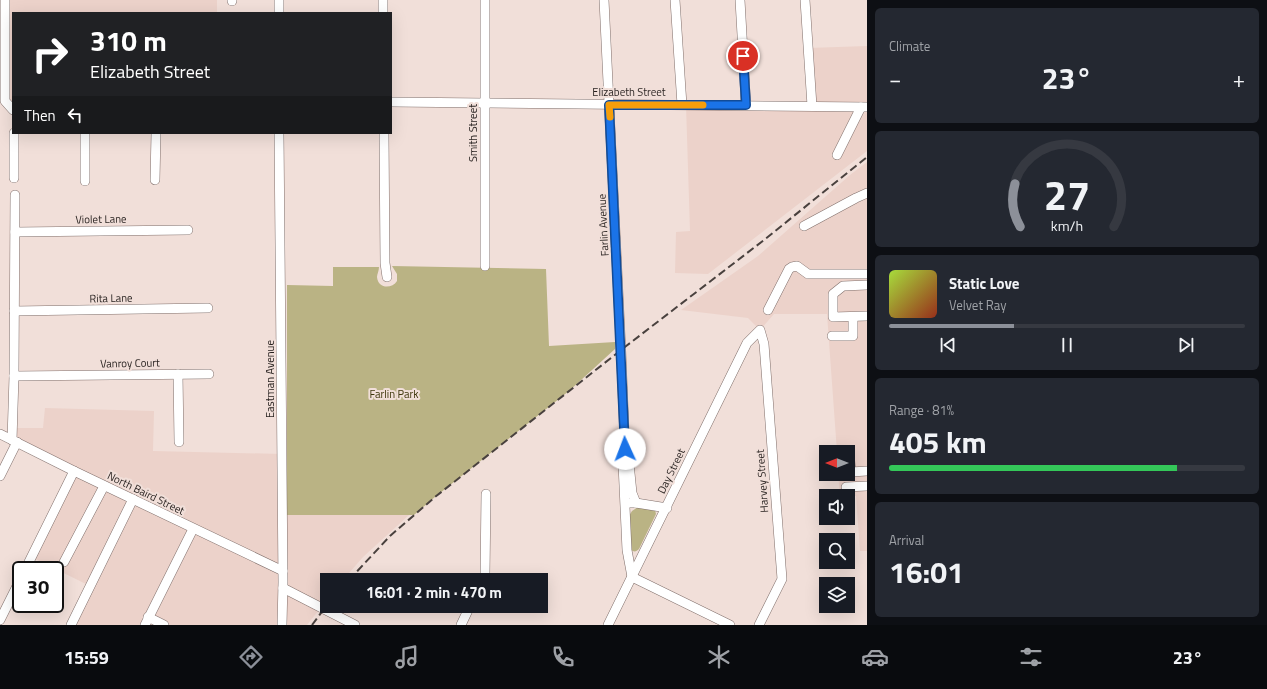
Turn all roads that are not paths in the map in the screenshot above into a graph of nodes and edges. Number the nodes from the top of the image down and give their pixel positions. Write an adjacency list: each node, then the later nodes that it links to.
1 (4, 0): 11 (street)
2 (279, 0): 9 (street)
3 (383, 0): 10 (street)
4 (485, 0): 15 (street, Smith Street)
5 (604, 0): 16 (street, Farlin Avenue)
6 (675, 0): 17 (street)
7 (740, 0): 18 (street)
8 (805, 0): 19 (street)
9 (279, 12)
10 (383, 12)
11 (6, 13): 12 (street)
12 (6, 47): 13 (street)
13 (6, 101)
14 (392, 102): 15 (street, Elizabeth Street)
15 (486, 103): 16 (street, Elizabeth Street); 35 (street, Smith Street)
16 (609, 105): 17 (street, Elizabeth Street); 52 (street, Farlin Avenue)
17 (682, 105): 18 (street, Elizabeth Street)
18 (746, 105): 19 (street, Elizabeth Street)
19 (812, 106): 20 (street, Elizabeth Street)
20 (864, 107): 26 (street)
21 (14, 134): 27 (street)
22 (85, 134): 29 (street)
23 (156, 134): 28 (street)
24 (279, 134): 68 (street, Eastman Avenue)
25 (384, 134): 37 (street)
26 (837, 155)
27 (14, 178)
28 (155, 180)
29 (85, 181)
30 (867, 193): 32 (street)
31 (15, 195): 34 (street)
32 (804, 226)
33 (188, 230): 34 (street, Violet Lane)
34 (15, 232): 41 (street)
35 (485, 266)
36 (867, 274): 40 (street)
37 (387, 277)
38 (867, 285): 43 (street)
39 (208, 308): 41 (street, Rita Lane)
40 (768, 310)
41 (14, 312): 48 (street)
42 (867, 316): 43 (street)
43 (853, 317): 45 (street)
44 (760, 330): 64 (street, Day Street); 83 (street, Harvey Street)
45 (832, 336)
46 (178, 374): 47 (street, Vanroy Court); 48 (street, Vanroy Court); 51 (street)
47 (210, 374)
48 (14, 376): 50 (street)
49 (0, 434): 50 (street, North Baird Street)
50 (14, 441): 53 (street, North Baird Street); 56 (street)
51 (179, 442)
52 (625, 449): 62 (street, Farlin Avenue); 63 (street, Farlin Avenue)
53 (74, 471): 57 (street, North Baird Street); 66 (street)
54 (867, 471): 55 (street)
55 (855, 472)
56 (0, 476)
57 (104, 486): 61 (street, North Baird Street); 67 (street)
58 (867, 486): 59 (street)
59 (846, 487)
60 (486, 494): 69 (street)
61 (133, 499): 65 (street, North Baird Street); 76 (street)
62 (625, 503): 63 (street); 70 (street, Farlin Avenue)
63 (636, 503): 64 (street)
64 (666, 508): 70 (street, Day Street)
65 (193, 529): 68 (street, North Baird Street); 75 (street)
66 (29, 561)
67 (64, 562)
68 (283, 571): 71 (street, Eastman Avenue)
69 (486, 573)
70 (632, 577): 81 (street, Day Street); 82 (street)
71 (283, 588): 78 (street, Eastman Avenue); 79 (street)
72 (12, 596): 74 (street)
73 (467, 613): 80 (street)
74 (0, 620)
75 (146, 621): 77 (street)
76 (71, 625)
77 (164, 625)
78 (282, 625)
79 (355, 625)
80 (461, 625)
81 (608, 625)
82 (730, 625)
83 (759, 625)

